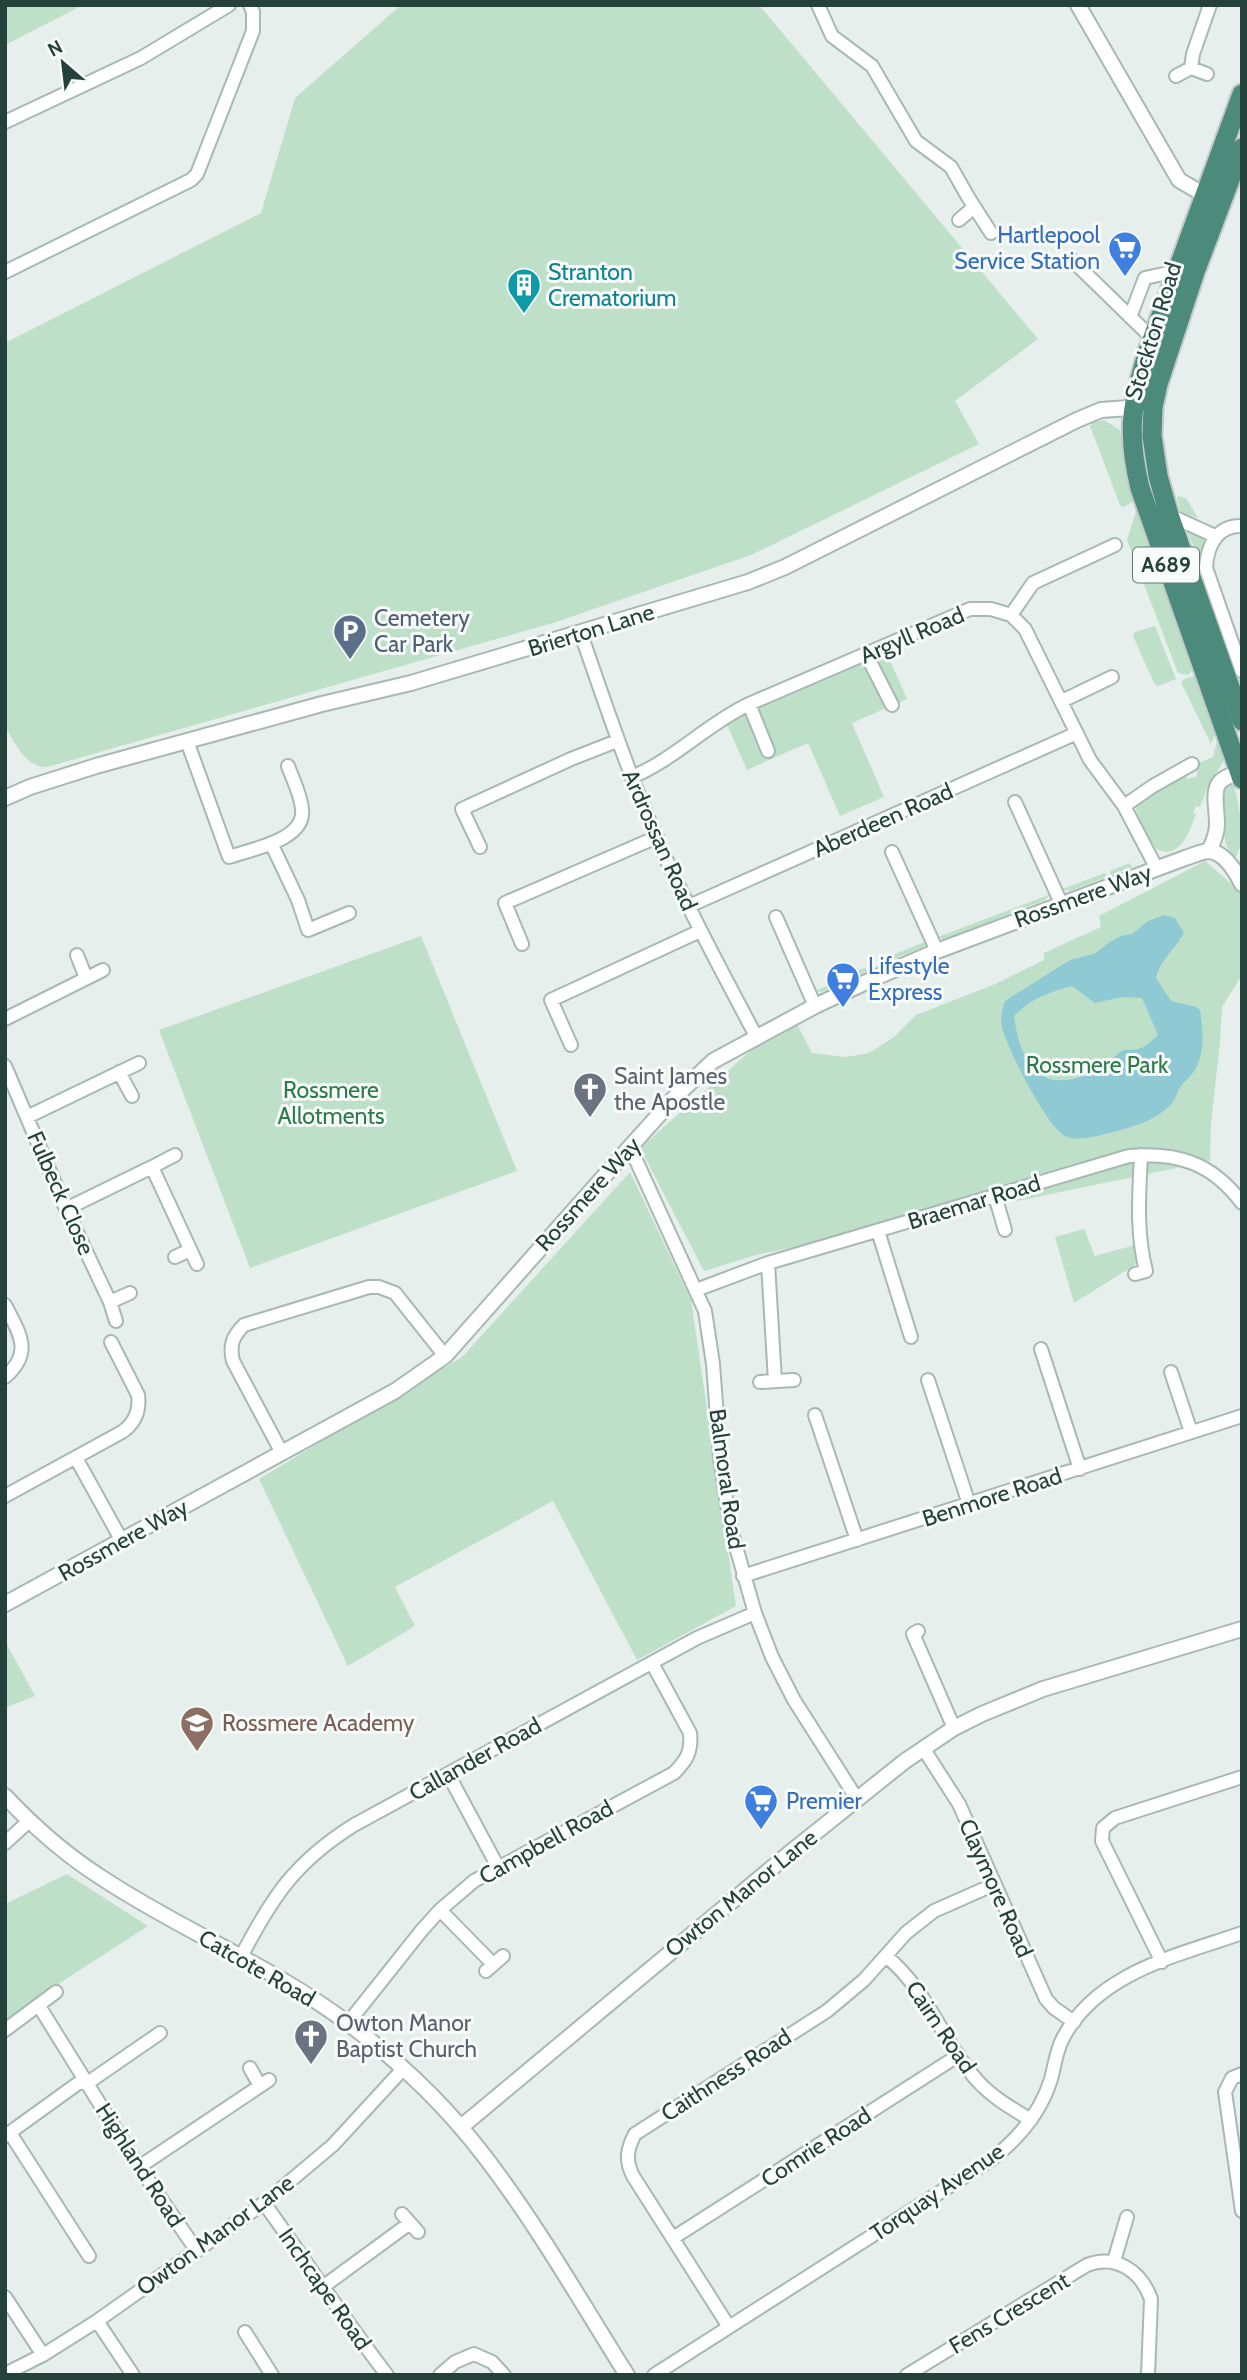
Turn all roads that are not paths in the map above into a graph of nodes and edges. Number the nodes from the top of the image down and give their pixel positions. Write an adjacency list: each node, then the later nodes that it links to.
1 (229, 5): 10 (street)
2 (250, 5): 18 (street)
3 (818, 5): 13 (street)
4 (1078, 5): 12 (street)
5 (1210, 5): 6 (street)
6 (1191, 68): 7 (street); 8 (street)
7 (1207, 74)
8 (1176, 76)
9 (1242, 94): 12 (highway, A689)
10 (5, 122)
11 (1242, 148): 12 (highway, Stockton Road / A689)
12 (1215, 195): 17 (highway, A689); 22 (highway, Stockton Road / A689)
13 (974, 207): 14 (street); 15 (street)
14 (959, 220)
15 (991, 233)
16 (1072, 260): 19 (street)
17 (1177, 271): 19 (street); 20 (highway, A689)
18 (5, 272)
19 (1130, 317): 20 (street)
20 (1150, 344): 21 (highway, Stockton Road / A689)
21 (1132, 407): 22 (street, Brierton Lane); 29 (highway, Stockton Road / A689); 30 (street, Brierton Lane)
22 (1153, 407): 23 (highway, Stockton Road / A689)
23 (1169, 515): 25 (street); 28 (highway, Stockton Road / A689)
24 (1242, 526): 25 (street)
25 (1215, 536): 28 (street)
26 (1115, 545): 27 (street)
27 (1011, 615): 31 (street, Argyll Road); 34 (street)
28 (1214, 617): 29 (street); 32 (street, Stockton Road); 37 (highway, Stockton Road / A689)
29 (1189, 630): 44 (highway, Stockton Road / A689)
30 (581, 634): 39 (street, Brierton Lane); 40 (street, Ardrossan Road)
31 (866, 654): 35 (street, Argyll Road); 36 (street)
32 (1242, 671)
33 (1112, 677): 34 (street)
34 (1062, 701): 38 (street)
35 (749, 704): 41 (street); 45 (street, Argyll Road)
36 (892, 705)
37 (1242, 721)
38 (1077, 733): 48 (street); 57 (street, Aberdeen Road)
39 (187, 741): 46 (street, Brierton Lane); 50 (street)
40 (617, 741): 45 (street, Ardrossan Road); 51 (street)
41 (768, 751)
42 (1192, 764): 48 (street)
43 (288, 766): 50 (street)
44 (1241, 775): 52 (street)
45 (632, 777): 49 (street, Ardrossan Road)
46 (5, 798)
47 (1015, 802): 56 (street)
48 (1124, 806): 54 (street)
49 (657, 837): 57 (street, Ardrossan Road); 61 (street)
50 (271, 843): 58 (street)
51 (480, 847)
52 (1209, 851): 54 (street, Rossmere Way); 55 (street)
53 (892, 852): 62 (street)
54 (1157, 869): 56 (street, Rossmere Way)
55 (1242, 884)
56 (1062, 905): 62 (street, Rossmere Way)
57 (689, 906): 60 (street, Ardrossan Road)
58 (349, 913)
59 (776, 917): 66 (street)
60 (700, 931): 68 (street, Ardrossan Road); 69 (street)
61 (523, 944)
62 (937, 951): 66 (street, Rossmere Way)
63 (77, 955): 65 (street)
64 (103, 970): 65 (street)
65 (86, 978): 67 (street)
66 (815, 1006): 68 (street, Rossmere Way)
67 (5, 1019)
68 (757, 1038): 75 (street, Rossmere Way)
69 (572, 1045)
70 (139, 1063): 72 (street)
71 (5, 1066): 74 (street, Fulbeck Close)
72 (119, 1072): 73 (street); 74 (street)
73 (132, 1096)
74 (27, 1117): 82 (street, Fulbeck Close)
75 (630, 1147): 90 (street, Balmoral Road); 98 (street, Rossmere Way)
76 (175, 1155): 78 (street)
77 (1141, 1155): 79 (street, Braemar Road); 80 (street, Braemar Road); 89 (street)
78 (152, 1167): 82 (street); 85 (street)
79 (1237, 1185): 81 (street, Braemar Road)
80 (995, 1196): 83 (street); 84 (street, Braemar Road)
81 (1242, 1203)
82 (66, 1209): 92 (street, Fulbeck Close)
83 (1005, 1230)
84 (878, 1231): 87 (street, Braemar Road); 95 (street)
85 (190, 1250): 86 (street); 88 (street)
86 (175, 1257)
87 (768, 1263): 90 (street, Braemar Road); 103 (street)
88 (197, 1264)
89 (1145, 1271)
90 (696, 1290): 115 (street, Balmoral Road)
91 (130, 1293): 92 (street)
92 (110, 1302): 94 (street, Fulbeck Close)
93 (5, 1304): 100 (street)
94 (116, 1321)
95 (911, 1337)
96 (111, 1342): 109 (street)
97 (1041, 1349): 110 (street)
98 (445, 1356): 108 (street, Rossmere Way); 108 (street)
99 (1171, 1372): 107 (street)
100 (5, 1377)
101 (794, 1380): 103 (street)
102 (928, 1380): 112 (street)
103 (775, 1381): 104 (street)
104 (760, 1382)
105 (815, 1415): 113 (street)
106 (1242, 1416): 107 (street, Benmore Road)
107 (1191, 1432): 110 (street, Benmore Road)
108 (282, 1453): 114 (street, Rossmere Way)
109 (76, 1458): 111 (street); 114 (street)
110 (1080, 1469): 112 (street, Benmore Road)
111 (5, 1496)
112 (969, 1504): 113 (street, Benmore Road)
113 (857, 1540): 115 (street, Benmore Road)
114 (121, 1541): 116 (street, Rossmere Way)
115 (743, 1576): 117 (street, Balmoral Road)
116 (5, 1604)
117 (754, 1613): 120 (street, Callander Road); 126 (street, Balmoral Road)
118 (1242, 1629): 121 (street, Owton Manor Lane)
119 (918, 1631): 121 (street)
120 (652, 1663): 123 (street, Callander Road); 129 (street, Campbell Road)
121 (954, 1728): 122 (street, Owton Manor Lane)
122 (923, 1748): 126 (street, Owton Manor Lane); 130 (street, Claymore Road)
123 (448, 1774): 129 (street); 134 (street, Callander Road)
124 (1242, 1777): 135 (street)
125 (5, 1796): 127 (street, Catcote Road)
126 (858, 1798): 149 (street, Owton Manor Lane)
127 (29, 1821): 128 (street); 134 (street, Catcote Road)
128 (5, 1843)
129 (498, 1867): 131 (street, Campbell Road)
130 (995, 1884): 133 (street, Caithness Road); 139 (street, Claymore Road)
131 (440, 1910): 136 (street); 140 (street, Campbell Road)
132 (1242, 1933): 135 (street, Torquay Avenue)
133 (886, 1956): 143 (street, Cairn Road); 156 (street, Caithness Road)
134 (241, 1957): 140 (street, Catcote Road)
135 (1162, 1962): 139 (street, Torquay Avenue)
136 (494, 1963)
137 (56, 1992): 138 (street)
138 (39, 2006): 141 (street); 147 (street, Highland Road)
139 (1074, 2022): 148 (street, Torquay Avenue)
140 (348, 2023): 145 (street, Catcote Road)
141 (5, 2030)
142 (160, 2033): 147 (street)
143 (959, 2056): 148 (street, Cairn Road); 156 (street, Comrie Road)
144 (250, 2068): 151 (street)
145 (403, 2069): 149 (street, Catcote Road); 152 (street, Owton Manor Lane)
146 (1242, 2074): 153 (street)
147 (85, 2082): 150 (street); 151 (street, Highland Road)
148 (1031, 2120): 163 (street, Torquay Avenue)
149 (461, 2127): 172 (street, Catcote Road)
150 (7, 2134): 158 (street)
151 (139, 2167): 157 (street, Highland Road)
152 (264, 2203): 157 (street, Owton Manor Lane); 160 (street, Inchcape Road)
153 (1241, 2205)
154 (1127, 2217): 159 (street)
155 (410, 2223): 160 (street)
156 (673, 2238): 163 (street, Caithness Road)
157 (197, 2251): 162 (street, Owton Manor Lane)
158 (89, 2256)
159 (1114, 2261): 174 (street, Fens Crescent); 175 (street)
160 (324, 2286): 169 (street, Inchcape Road)
161 (5, 2297): 165 (street)
162 (97, 2321): 165 (street, Owton Manor Lane); 167 (street)
163 (729, 2327): 173 (street, Torquay Avenue)
164 (245, 2332): 168 (street)
165 (43, 2355): 166 (street, Owton Manor Lane)
166 (5, 2374)
167 (133, 2375)
168 (272, 2375)
169 (387, 2375)
170 (440, 2375): 171 (street)
171 (504, 2375)
172 (627, 2375)
173 (654, 2375)
174 (907, 2375)
175 (1148, 2375)

